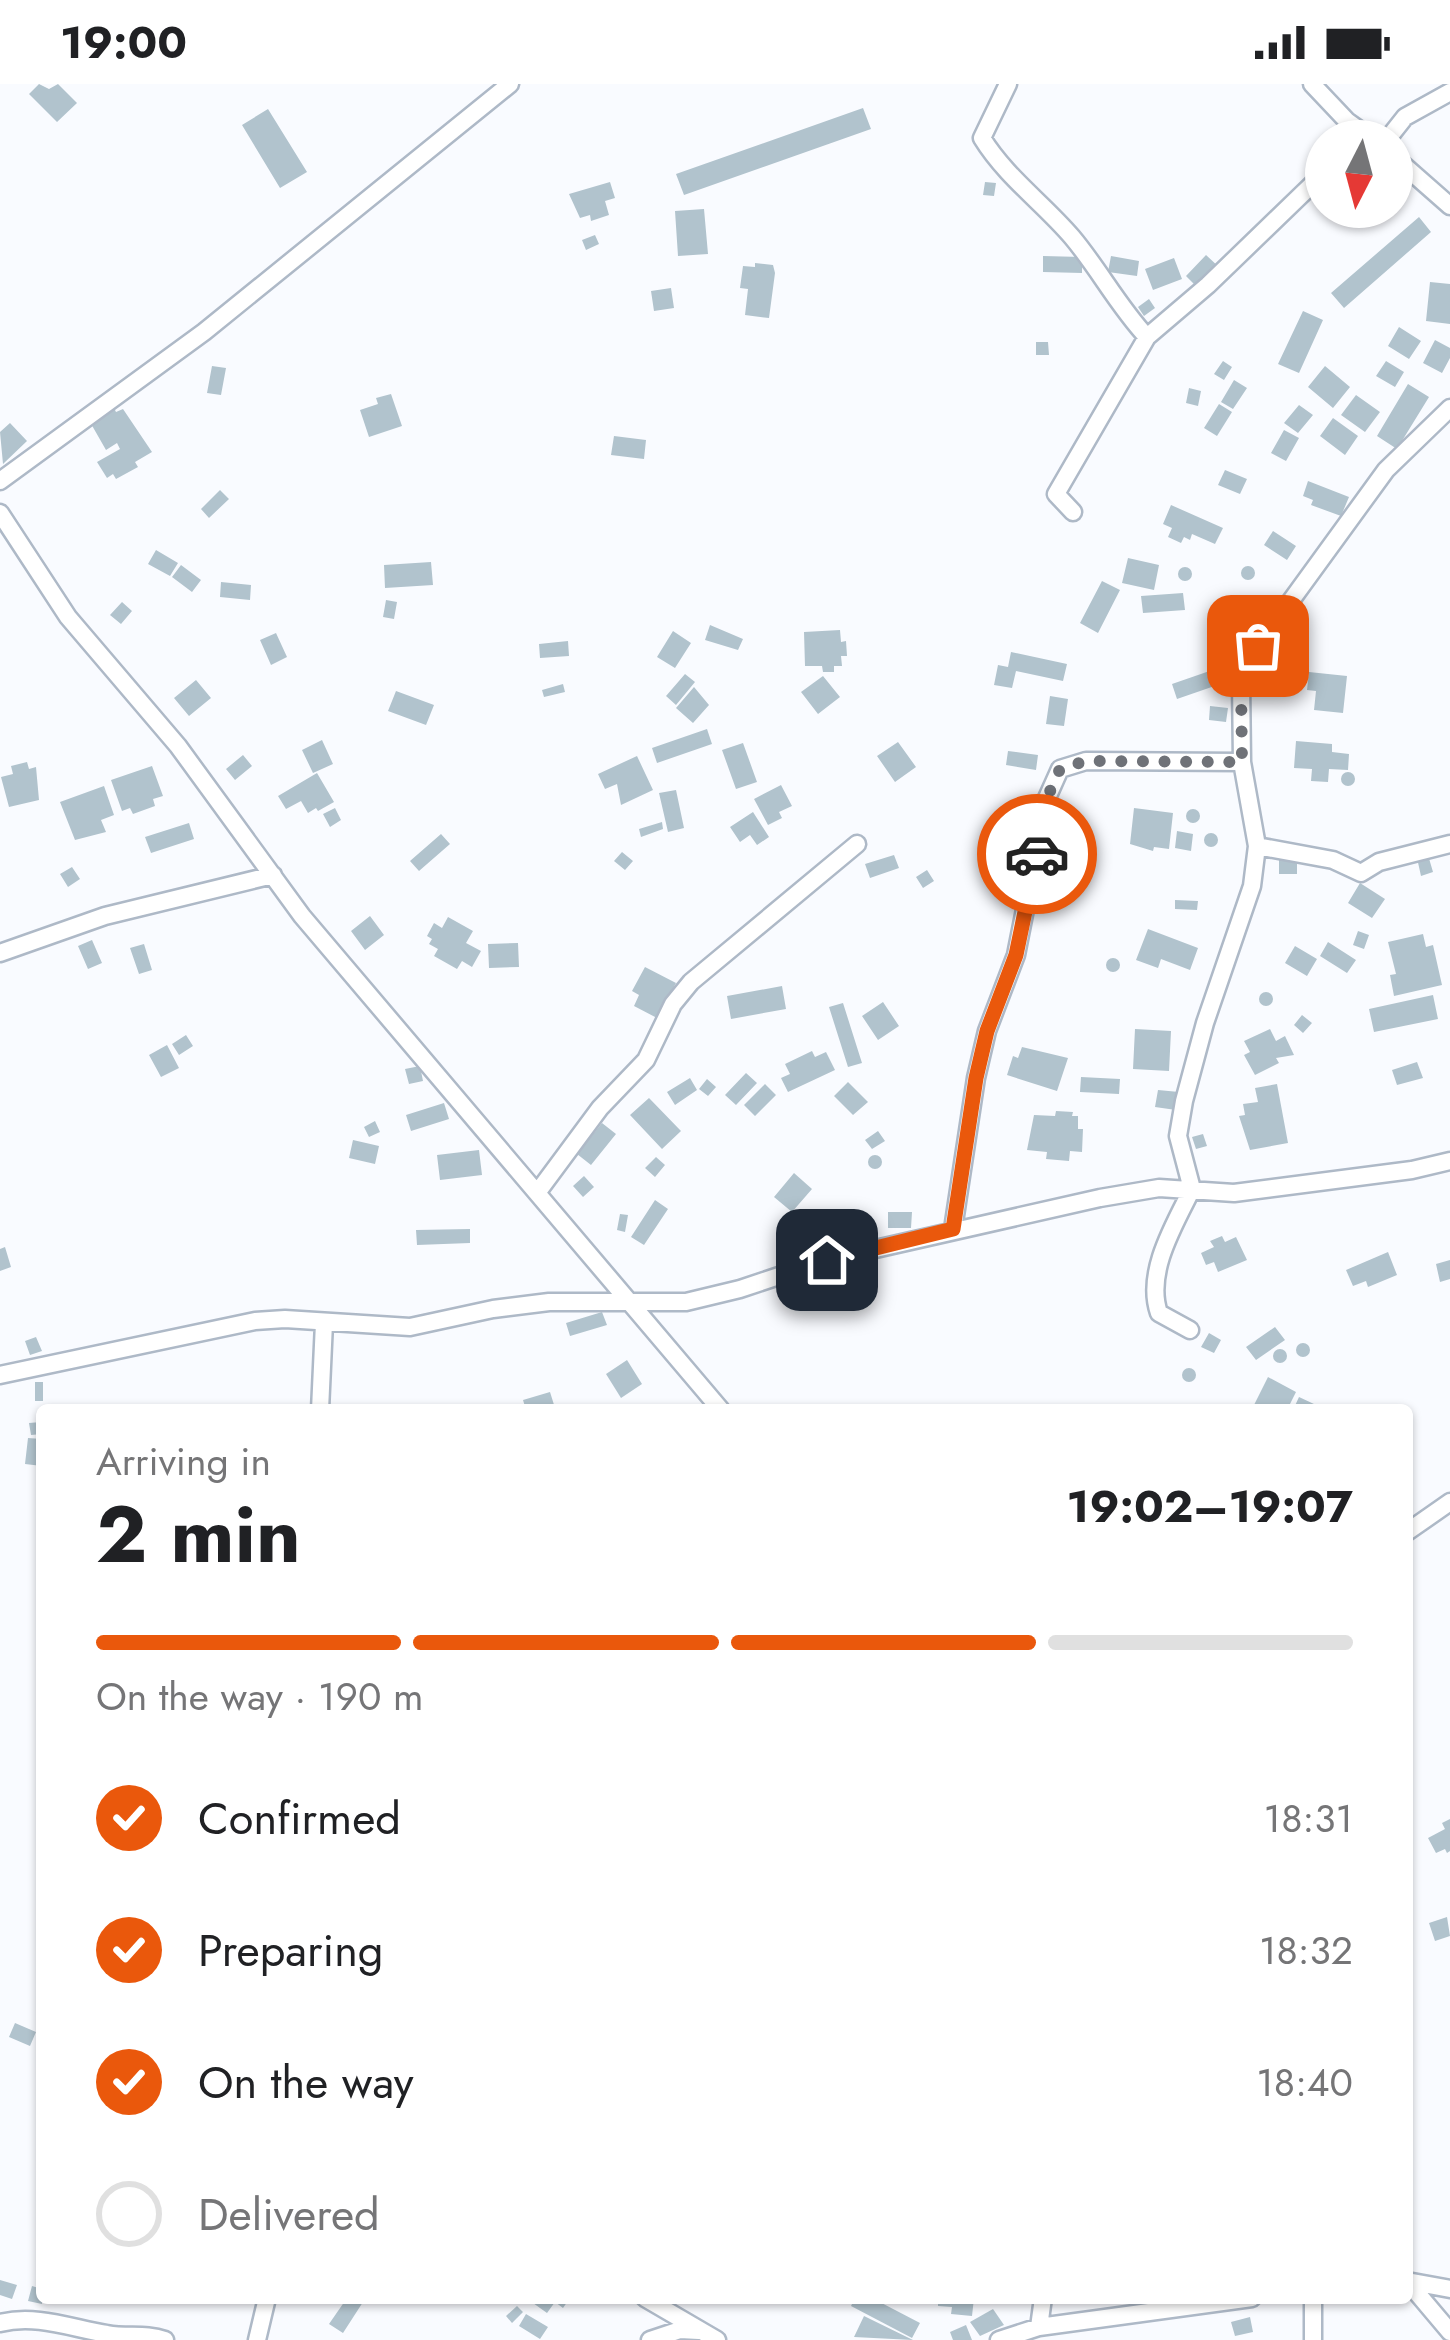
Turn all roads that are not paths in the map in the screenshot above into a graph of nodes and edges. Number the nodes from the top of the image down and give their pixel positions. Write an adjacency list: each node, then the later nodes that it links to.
1 (510, 84): 12 (street)
2 (1008, 84): 10 (street)
3 (1312, 84): 5 (street)
4 (1450, 92): 6 (street)
5 (1345, 120)
6 (1402, 120)
7 (1413, 173): 9 (street)
8 (1305, 191): 10 (street)
9 (1450, 206)
10 (1147, 337): 14 (street)
11 (1450, 408): 15 (street)
12 (0, 481)
13 (0, 512): 19 (street)
14 (1073, 512)
15 (1242, 762): 18 (street); 24 (street)
16 (857, 844): 23 (street)
17 (1450, 844): 18 (street)
18 (1258, 846): 22 (street)
19 (273, 875): 20 (street); 23 (street)
20 (0, 953)
21 (1450, 1161): 22 (street)
22 (1192, 1189): 24 (street); 27 (street)
23 (537, 1193): 25 (street)
24 (953, 1229): 25 (street)
25 (634, 1304): 26 (street); 30 (street)
26 (324, 1323): 28 (street); 29 (street)
27 (1190, 1330)
28 (0, 1375)
29 (320, 1404)
30 (716, 1404)
31 (1450, 1502): 32 (street)
32 (1413, 1528)
33 (1413, 2282): 35 (street)
34 (1413, 2288): 43 (street)
35 (1450, 2289)
36 (266, 2304): 46 (street)
37 (655, 2304): 44 (street)
38 (1042, 2304): 42 (street)
39 (1208, 2304): 42 (street)
40 (1312, 2304): 49 (street)
41 (0, 2323): 45 (street)
42 (1039, 2327): 48 (street)
43 (1450, 2332)
44 (708, 2336): 47 (street)
45 (165, 2340)
46 (257, 2340)
47 (650, 2340)
48 (999, 2340)
49 (1313, 2340)

